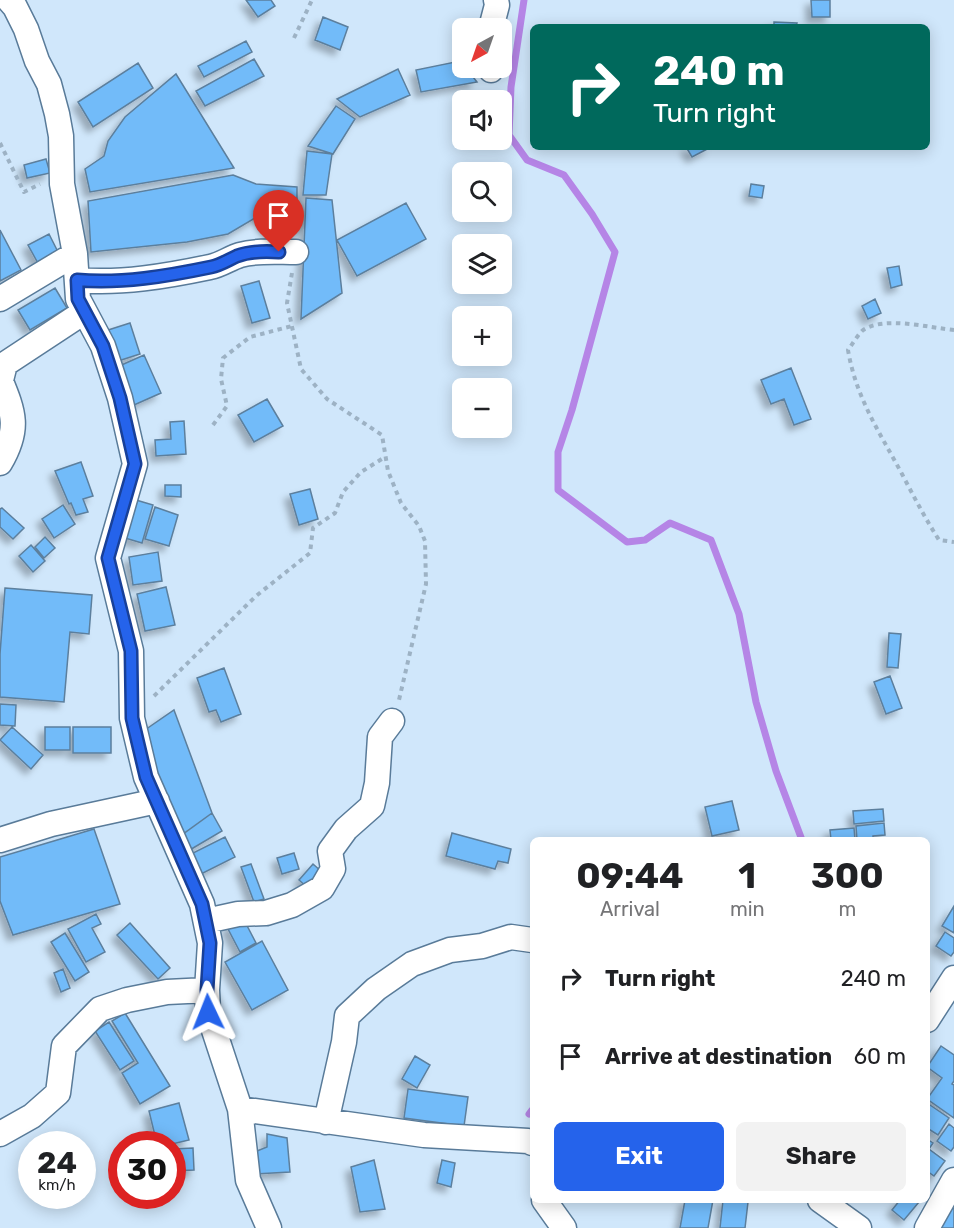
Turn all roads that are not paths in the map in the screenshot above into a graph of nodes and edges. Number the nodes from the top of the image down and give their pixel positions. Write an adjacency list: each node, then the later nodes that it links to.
1 (496, 0): 3 (street)
2 (15, 2): 5 (street)
3 (494, 18)
4 (296, 252): 6 (street)
5 (75, 254): 6 (street); 7 (street)
6 (77, 280): 8 (street)
7 (0, 299)
8 (84, 312): 9 (street); 12 (street)
9 (0, 380): 10 (street)
10 (0, 463)
11 (392, 720): 14 (street)
12 (157, 801): 13 (street); 14 (street)
13 (0, 840)
14 (206, 921): 17 (street)
15 (530, 940): 20 (street)
16 (954, 978): 18 (street)
17 (207, 990): 19 (street); 21 (street)
18 (930, 1015)
19 (240, 1109): 20 (street); 26 (street)
20 (326, 1122): 22 (street)
21 (0, 1134)
22 (530, 1145)
23 (954, 1180): 29 (street)
24 (546, 1203): 27 (street)
25 (824, 1203): 28 (street)
26 (269, 1228)
27 (564, 1228)
28 (859, 1228)
29 (927, 1228)

